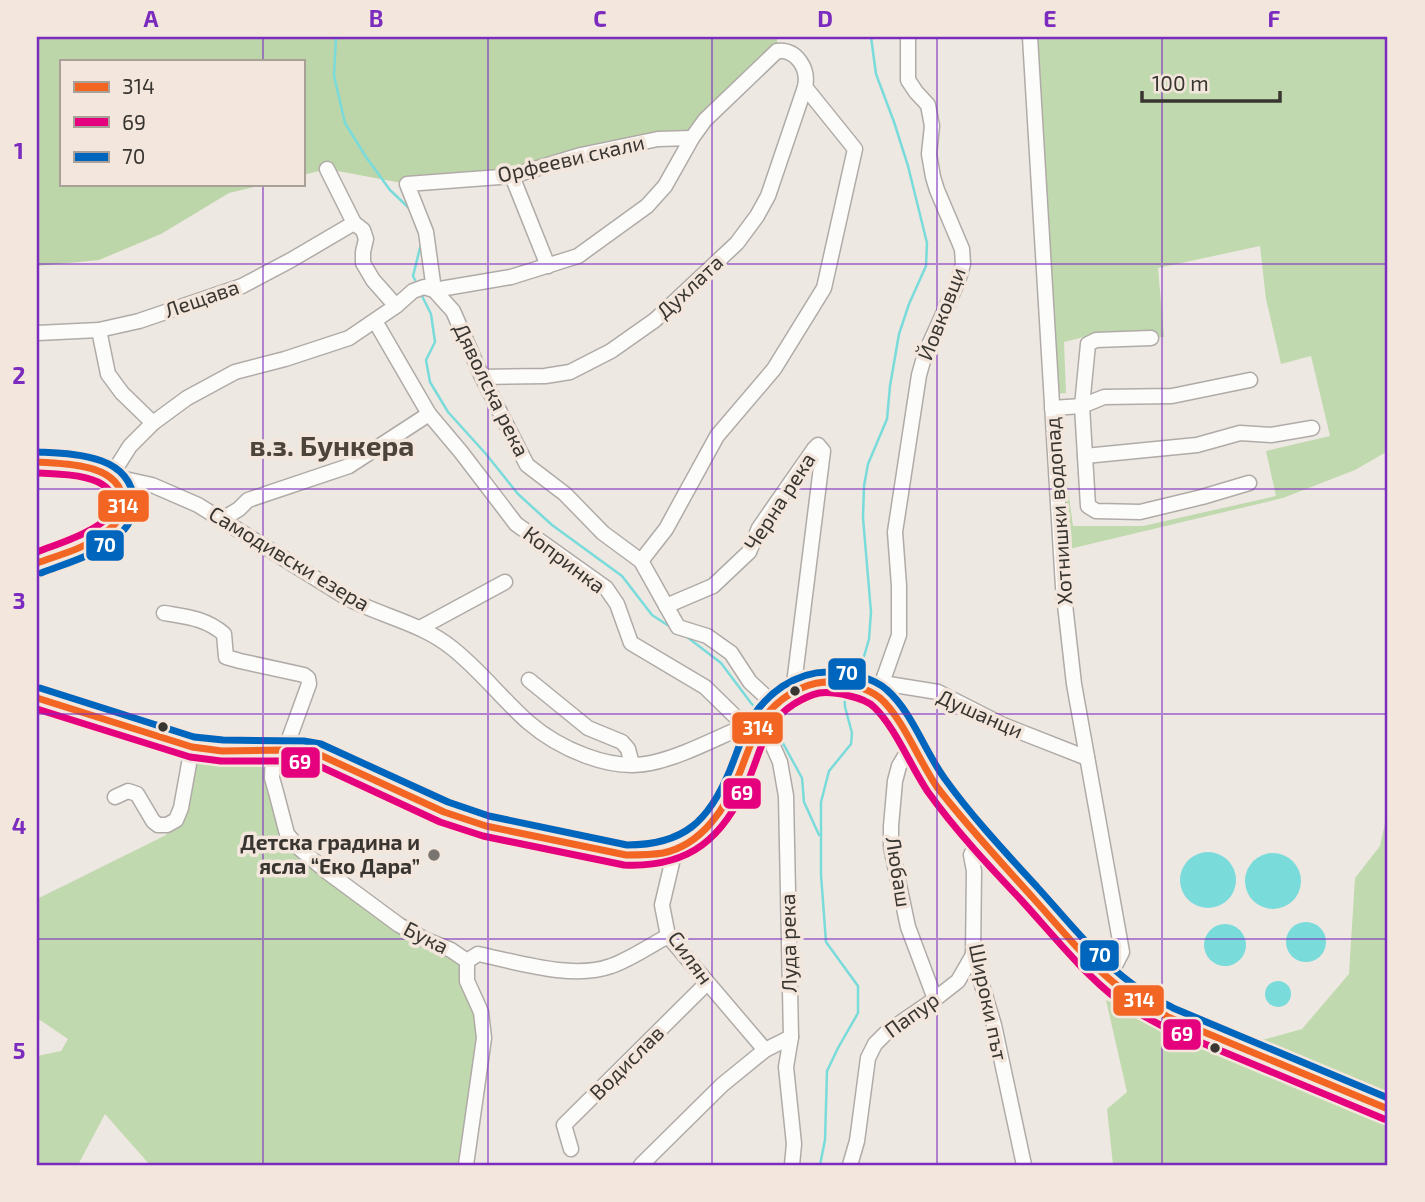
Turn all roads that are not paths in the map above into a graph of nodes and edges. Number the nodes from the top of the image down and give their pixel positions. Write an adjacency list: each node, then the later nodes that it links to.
1 (908, 37): 34 (street, Йовковци)
2 (1030, 37): 18 (street, Хотнишки водопад)
3 (805, 87): 4 (street); 15 (street, Духлата); 27 (street)
4 (692, 138): 6 (street, Орфееви скали); 8 (street)
5 (327, 169): 7 (street)
6 (512, 176): 8 (street); 9 (street, Орфееви скали)
7 (354, 223): 10 (street); 12 (street, Лещава)
8 (548, 266): 9 (street)
9 (434, 290): 10 (street); 15 (street, Дяволска река)
10 (396, 306): 11 (street)
11 (375, 321): 19 (street, Копринка); 20 (street)
12 (99, 330): 13 (street, Лещава); 20 (street)
13 (37, 332)
14 (1151, 338): 17 (street)
15 (482, 377): 27 (street, Дяволска река)
16 (1250, 380): 17 (street)
17 (1082, 406): 18 (street); 22 (street)
18 (1052, 408): 42 (street, Хотнишки водопад)
19 (429, 414): 26 (street); 38 (street, Копринка)
20 (153, 423): 24 (street)
21 (1312, 428): 22 (street)
22 (1085, 456): 25 (street)
23 (37, 462): 24 (street, Самодивски езера)
24 (111, 476): 26 (street, Самодивски езера); 28 (street)
25 (1249, 482)
26 (221, 520): 32 (street, Самодивски езера)
27 (641, 561): 30 (street, Дяволска река)
28 (37, 563)
29 (505, 582): 32 (street)
30 (666, 606): 35 (street, Черна река); 37 (street, Дяволска река)
31 (164, 613): 41 (street)
32 (420, 628): 43 (street, Самодивски езера)
33 (529, 680): 43 (street)
34 (879, 688): 35 (street, Душанци); 39 (street); 42 (street, Душанци)
35 (793, 692): 37 (street)
36 (37, 698): 40 (street)
37 (775, 705): 38 (street)
38 (751, 727): 43 (street, Самодивски езера); 46 (street); 53 (street, Луда река)
39 (912, 744): 45 (street); 52 (street, Любаш)
40 (192, 747): 41 (street); 44 (street)
41 (279, 750): 46 (street); 49 (street, Бука)
42 (1087, 758): 50 (street, Хотнишки водопад)
43 (632, 764)
44 (114, 797)
45 (979, 839): 48 (street, Широки път); 50 (street)
46 (675, 850): 47 (street, Силян)
47 (668, 936): 49 (street, Бука); 51 (street, Силян)
48 (974, 955): 52 (street, Папур); 61 (street, Широки път)
49 (467, 961): 57 (street)
50 (1110, 978): 55 (street)
51 (707, 983): 54 (street, Силян); 56 (street, Водислав)
52 (935, 999): 60 (street, Папур)
53 (791, 1037): 54 (street); 59 (street, Луда река)
54 (765, 1050): 58 (street)
55 (1388, 1109)
56 (571, 1149)
57 (466, 1165)
58 (641, 1165)
59 (792, 1165)
60 (850, 1165)
61 (1024, 1165)

